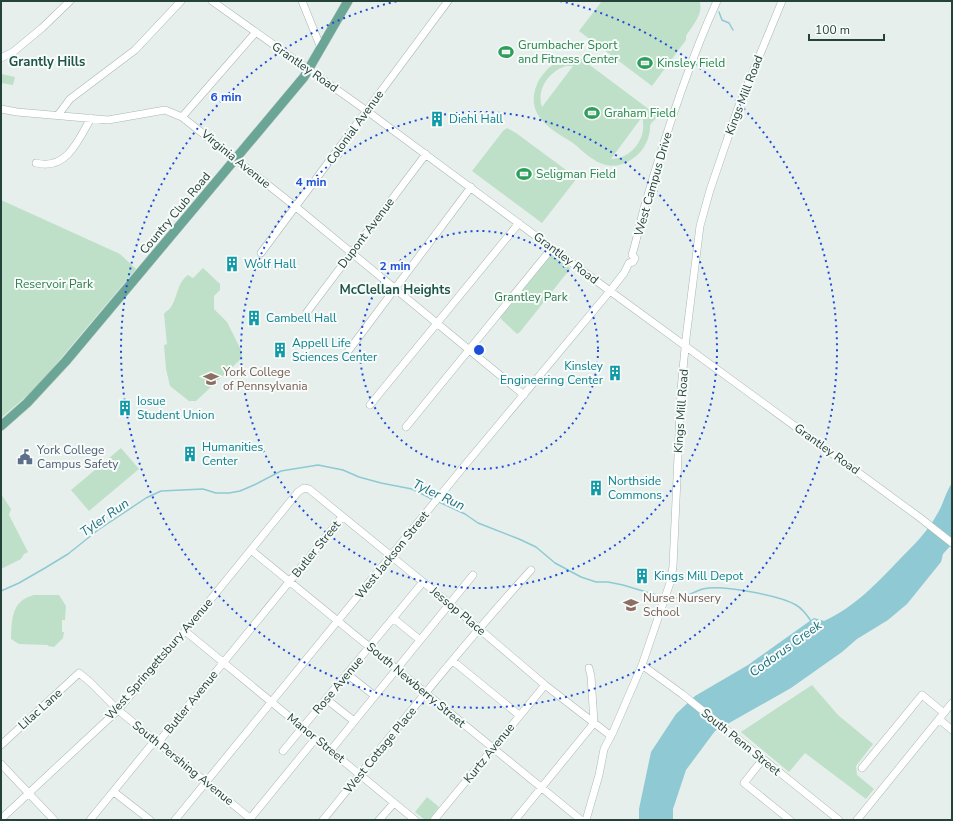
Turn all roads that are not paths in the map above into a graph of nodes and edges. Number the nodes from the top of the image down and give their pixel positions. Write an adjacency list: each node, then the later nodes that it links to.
1 (70, 1): 11 (street)
2 (182, 1): 15 (street)
3 (212, 1): 9 (street, Grantley Road)
4 (302, 1): 10 (street)
5 (348, 1): 10 (main road, Country Club Road)
6 (448, 1): 14 (street, Colonial Avenue)
7 (717, 1): 28 (street, West Campus Drive)
8 (782, 1): 31 (street, Kings Mill Road)
9 (256, 32): 12 (street, Grantley Road); 16 (street)
10 (320, 48): 12 (main road, Country Club Road)
11 (1, 58)
12 (309, 69): 14 (street, Grantley Road); 19 (main road, Country Club Road)
13 (1, 109): 15 (street, Virginia Avenue)
14 (367, 111): 18 (street, Grantley Road); 22 (street, Colonial Avenue)
15 (58, 115): 17 (street, Virginia Avenue)
16 (182, 117): 17 (street, Virginia Avenue); 19 (street, Virginia Avenue)
17 (91, 118): 20 (street)
18 (426, 154): 21 (street, Grantley Road); 26 (street, Dupont Avenue)
19 (236, 159): 22 (street, Virginia Avenue); 36 (main road, Country Club Road)
20 (36, 163)
21 (470, 187): 23 (street, Grantley Road); 27 (street)
22 (296, 207): 25 (street, Colonial Avenue); 26 (street, Virginia Avenue)
23 (519, 223): 24 (street, Grantley Road); 30 (street)
24 (552, 248): 28 (street, Grantley Road); 32 (street)
25 (261, 253)
26 (352, 254): 27 (street, Virginia Avenue); 29 (street, Dupont Avenue)
27 (395, 289): 30 (street, Virginia Avenue); 33 (street)
28 (610, 291): 31 (street, Grantley Road); 34 (street, West Jackson Street)
29 (307, 312)
30 (437, 323): 32 (street, Virginia Avenue); 35 (street)
31 (685, 346): 40 (street, Grantley Road); 56 (street, Kings Mill Road)
32 (469, 349): 34 (street, Virginia Avenue); 37 (street)
33 (349, 350)
34 (524, 395): 42 (street, West Jackson Street)
35 (370, 405)
36 (1, 426)
37 (406, 427)
38 (304, 488): 39 (street, Jessop Place); 41 (street, West Springettsbury Avenue)
39 (342, 517): 42 (street, Jessop Place); 45 (street, Butler Street)
40 (952, 543)
41 (251, 550): 45 (street, South Newberry Street); 51 (street, West Springettsbury Avenue)
42 (391, 557): 46 (street, Jessop Place); 49 (street, West Jackson Street)
43 (531, 570): 50 (street, West Cottage Place)
44 (473, 575): 47 (street)
45 (290, 581): 49 (street, South Newberry Street); 55 (street, Butler Avenue)
46 (423, 582): 47 (street, Jessop Place); 48 (street, Rose Avenue)
47 (450, 604): 50 (street, Jessop Place); 52 (street)
48 (392, 618): 52 (street); 53 (street, Rose Avenue)
49 (338, 621): 53 (street, South Newberry Street); 65 (street, West Jackson Street)
50 (480, 629): 54 (street, West Cottage Place); 61 (street, Jessop Place)
51 (185, 631): 55 (street, Manor Street); 67 (street, West Springettsbury Avenue)
52 (420, 640): 58 (street)
53 (369, 646): 58 (street, South Newberry Street); 60 (street, Rose Avenue)
54 (453, 661): 62 (street, West Cottage Place); 69 (street)
55 (224, 662): 65 (street, Manor Street); 78 (street, Butler Avenue)
56 (642, 665): 76 (street, Kings Mill Road); 84 (street, South Penn Street)
57 (589, 668): 72 (street)
58 (397, 669): 62 (street, South Newberry Street); 63 (street)
59 (79, 673): 67 (street, South Pershing Avenue); 79 (street, Lilac Lane)
60 (347, 674): 63 (street); 64 (street, Rose Avenue)
61 (545, 686): 69 (street, Kurtz Avenue); 72 (street, Jessop Place)
62 (426, 693): 80 (street, South Newberry Street); 87 (street, West Cottage Place)
63 (375, 696): 71 (street)
64 (326, 699): 71 (street); 73 (street, Rose Avenue)
65 (273, 702): 73 (street, Manor Street); 88 (street, West Jackson Street)
66 (952, 703): 68 (street)
67 (118, 710): 78 (street, South Pershing Avenue); 91 (street, West Springettsbury Avenue)
68 (944, 713): 70 (street); 86 (street)
69 (519, 715): 80 (street, Kurtz Avenue)
70 (939, 719): 75 (street); 108 (street)
71 (354, 721): 82 (street)
72 (594, 723): 74 (street, Jessop Place); 89 (street)
73 (303, 727): 77 (street, Manor Street); 83 (street, Rose Avenue)
74 (601, 729): 76 (street, Jessop Place); 81 (street)
75 (952, 730)
76 (611, 736): 81 (street, Kings Mill Road)
77 (316, 738): 82 (street, Manor Street); 98 (street)
78 (156, 742): 88 (street, South Pershing Avenue); 90 (street, Butler Avenue)
79 (1, 745)
80 (493, 749): 89 (street, South Newberry Street); 102 (street, Kurtz Avenue)
81 (604, 749): 105 (street, Kings Mill Road)
82 (331, 750): 87 (street, Manor Street)
83 (283, 751)
84 (763, 759): 106 (street); 107 (street, South Penn Street)
85 (1, 764): 91 (street)
86 (862, 768)
87 (360, 774): 92 (street, Manor Street); 99 (street, West Cottage Place)
88 (206, 783): 97 (street, West Jackson Street); 98 (street, South Pershing Avenue)
89 (541, 788): 103 (street); 104 (street, South Newberry Street)
90 (114, 792): 95 (street, Butler Avenue); 96 (street)
91 (29, 793): 93 (street, West Springettsbury Avenue); 94 (street)
92 (394, 803): 100 (street); 101 (street, Manor Street)
93 (1, 819)
94 (54, 820)
95 (90, 820)
96 (150, 820)
97 (175, 820)
98 (250, 820)
99 (323, 820)
100 (379, 820)
101 (415, 820)
102 (434, 820)
103 (515, 820)
104 (580, 820)
105 (586, 820)
106 (790, 820)
107 (839, 820)
108 (858, 820)

